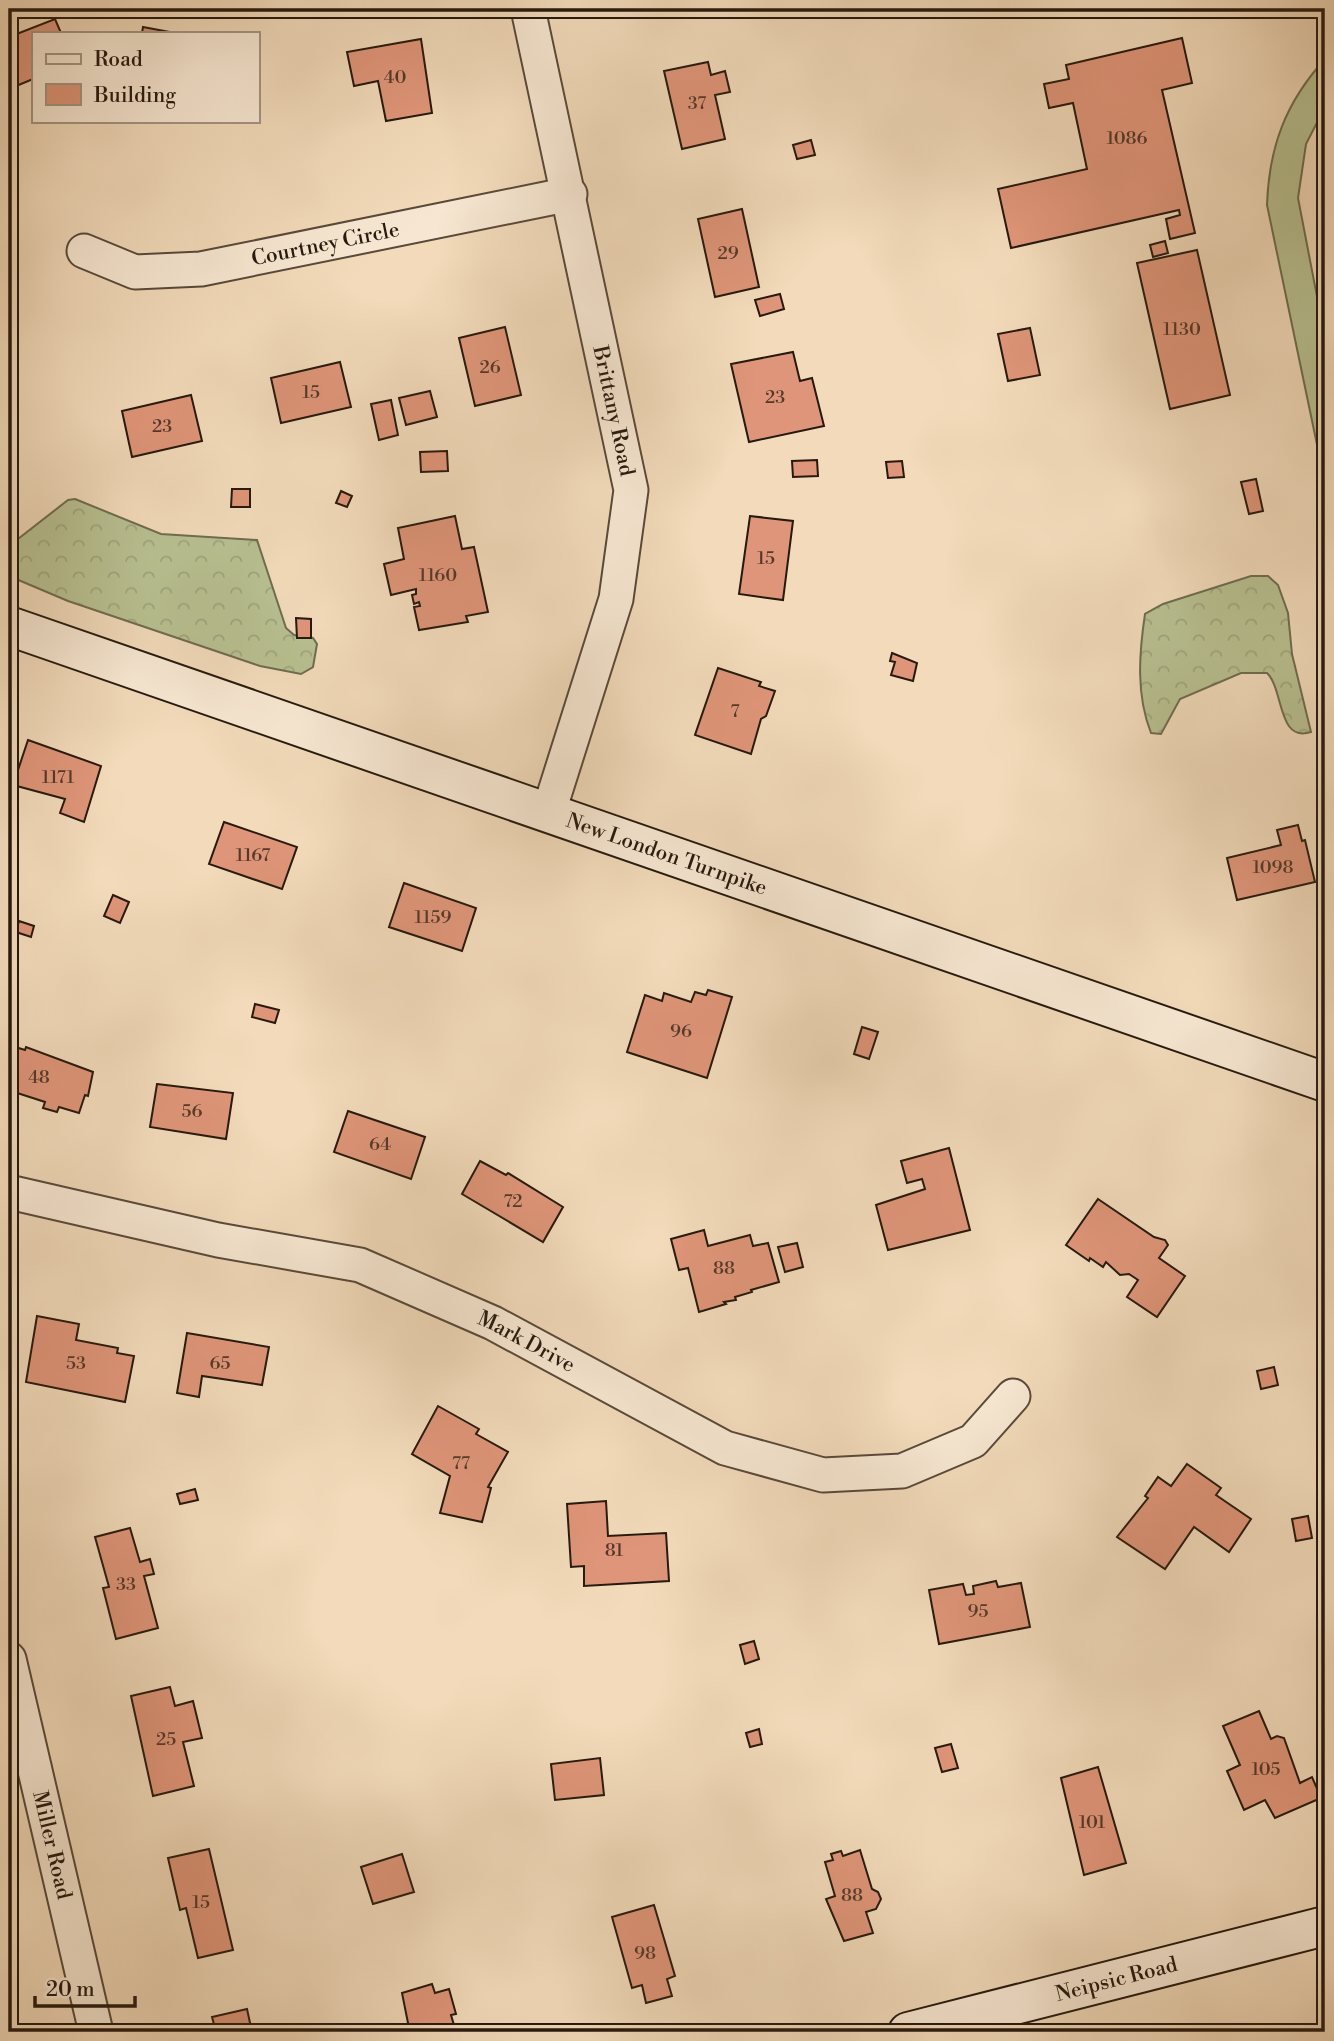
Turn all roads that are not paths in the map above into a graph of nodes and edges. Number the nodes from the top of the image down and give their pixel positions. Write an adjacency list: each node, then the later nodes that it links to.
1 (528, 9): 2 (street, Brittany Road)
2 (570, 194): 3 (street, Courtney Circle); 5 (street, Brittany Road)
3 (84, 251)
4 (9, 626): 5 (street, New London Turnpike)
5 (549, 811): 6 (street, New London Turnpike)
6 (1325, 1082)
7 (9, 1192): 8 (street, Mark Drive)
8 (1013, 1396)
9 (9, 1659): 11 (street, Miller Road)
10 (1325, 1926): 12 (street, Neipsic Road)
11 (96, 2032)
12 (908, 2032)

